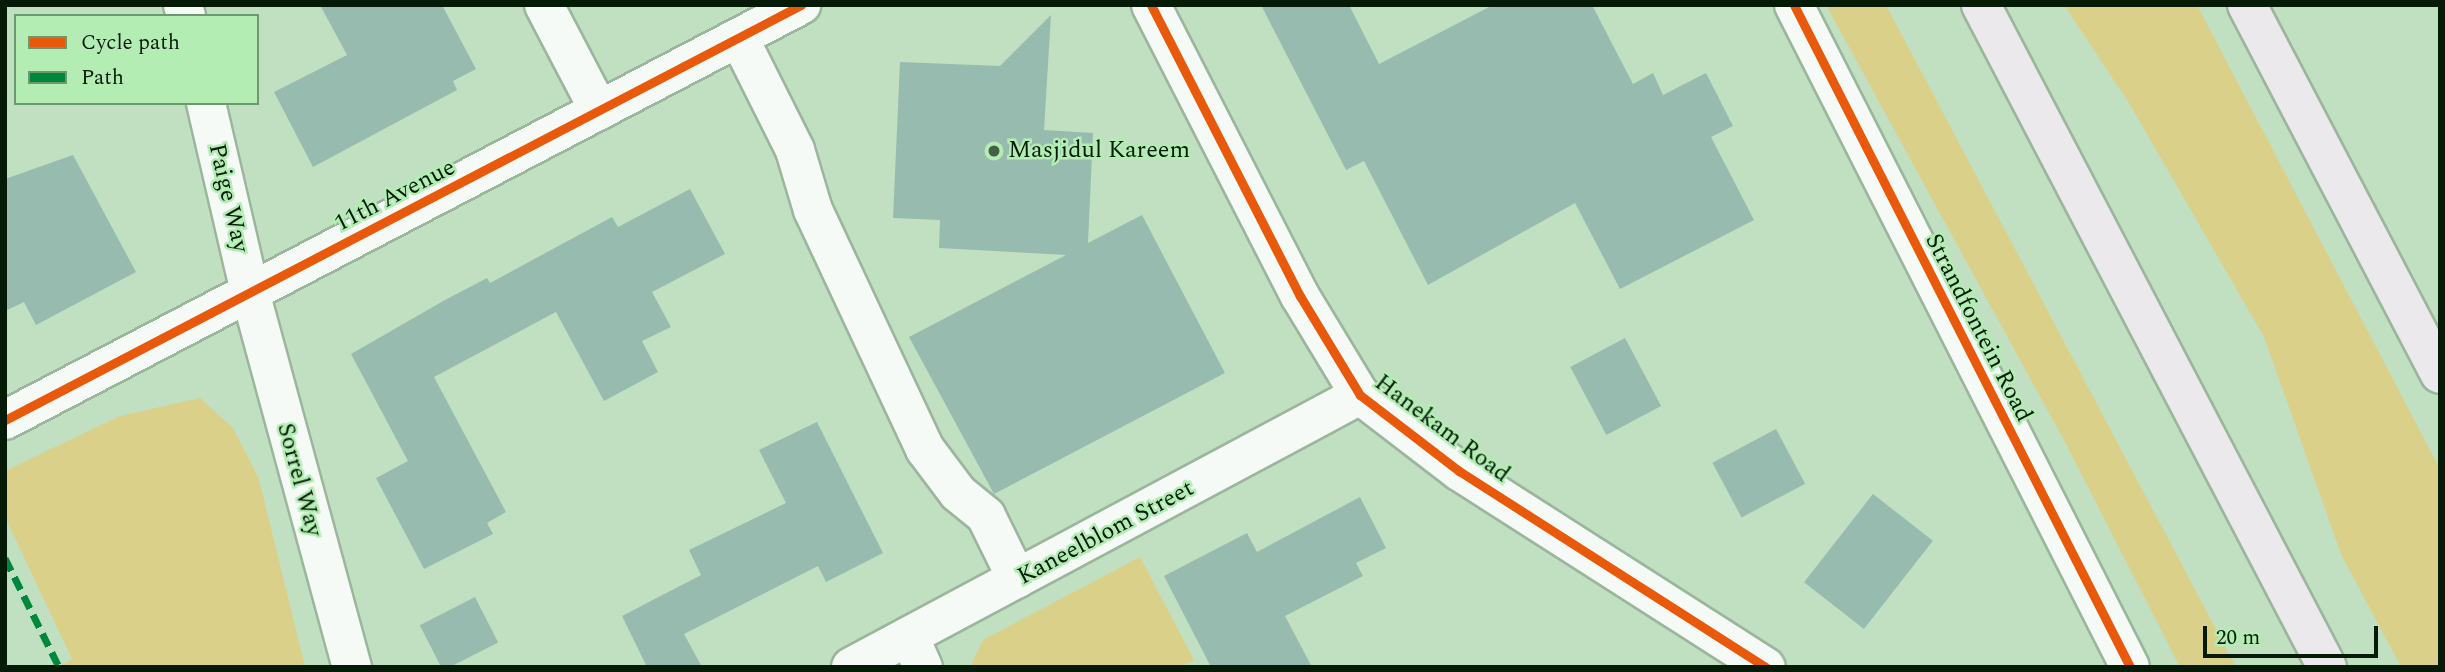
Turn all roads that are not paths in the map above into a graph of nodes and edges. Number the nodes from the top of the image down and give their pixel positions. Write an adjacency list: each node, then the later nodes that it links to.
1 (544, 5): 9 (street)
2 (801, 5): 7 (street, 11th Avenue)
3 (1152, 5): 12 (street, Hanekam Road)
4 (1794, 5): 20 (street, Strandfontein Road)
5 (1981, 5): 21 (main road)
6 (2247, 5): 11 (main road)
7 (739, 38): 9 (street, 11th Avenue); 14 (street)
8 (206, 105): 10 (street, Paige Way)
9 (599, 110): 10 (street, 11th Avenue)
10 (250, 292): 13 (street, 11th Avenue); 17 (street, Sorrel Way)
11 (2440, 374)
12 (1360, 396): 14 (street, Kaneelblom Street); 16 (street, Hanekam Road)
13 (5, 420)
14 (1017, 579): 15 (street, Kaneelblom Street)
15 (916, 651): 18 (street, Kaneelblom Street)
16 (1720, 655): 19 (street, Hanekam Road)
17 (352, 667)
18 (851, 667)
19 (1766, 667)
20 (2130, 667)
21 (2327, 667)

